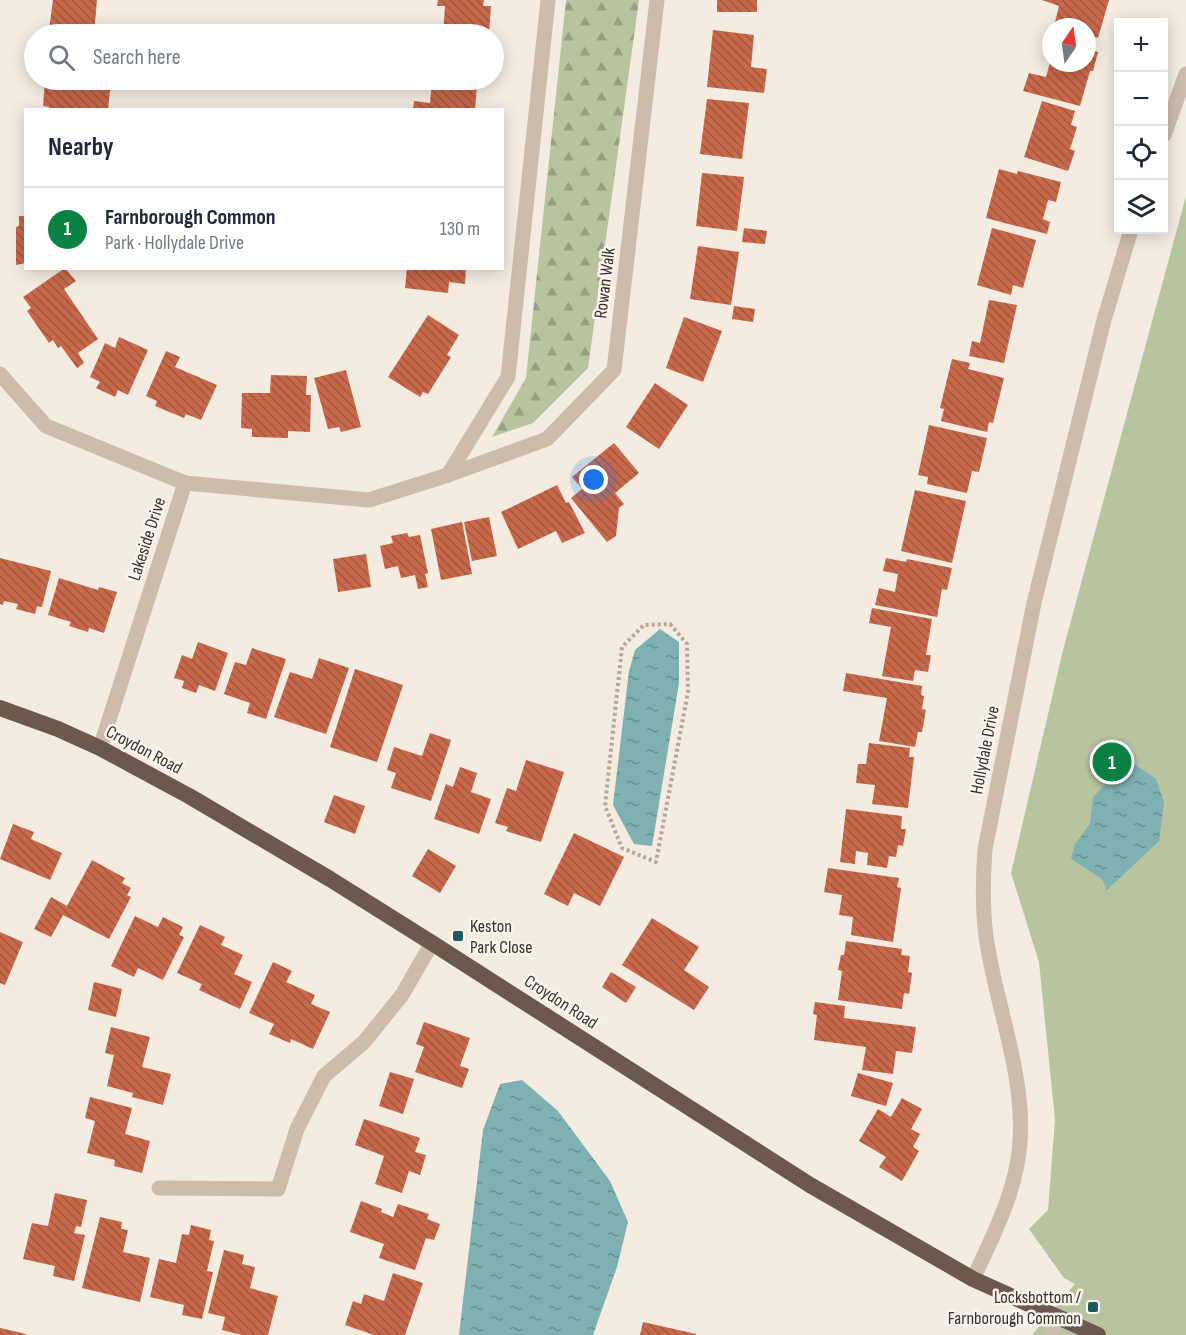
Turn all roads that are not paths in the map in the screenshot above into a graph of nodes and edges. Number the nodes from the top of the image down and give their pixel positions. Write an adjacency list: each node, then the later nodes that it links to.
1 (548, 0): 7 (street)
2 (657, 0): 7 (street, Rowan Walk)
3 (1186, 74): 4 (street)
4 (1167, 126)
5 (1130, 234): 13 (street, Hollydale Drive)
6 (0, 374): 8 (street, Lakeside Drive)
7 (448, 476): 8 (street, Rowan Walk)
8 (185, 483): 10 (street, Lakeside Drive)
9 (0, 708): 10 (highway, Croydon Road)
10 (100, 748): 11 (highway, Croydon Road)
11 (432, 943): 12 (street); 13 (highway, Croydon Road)
12 (159, 1188)
13 (973, 1279): 14 (highway, Croydon Road)
14 (1054, 1317): 15 (street); 16 (highway, Croydon Road)
15 (1052, 1335)
16 (1098, 1335)

